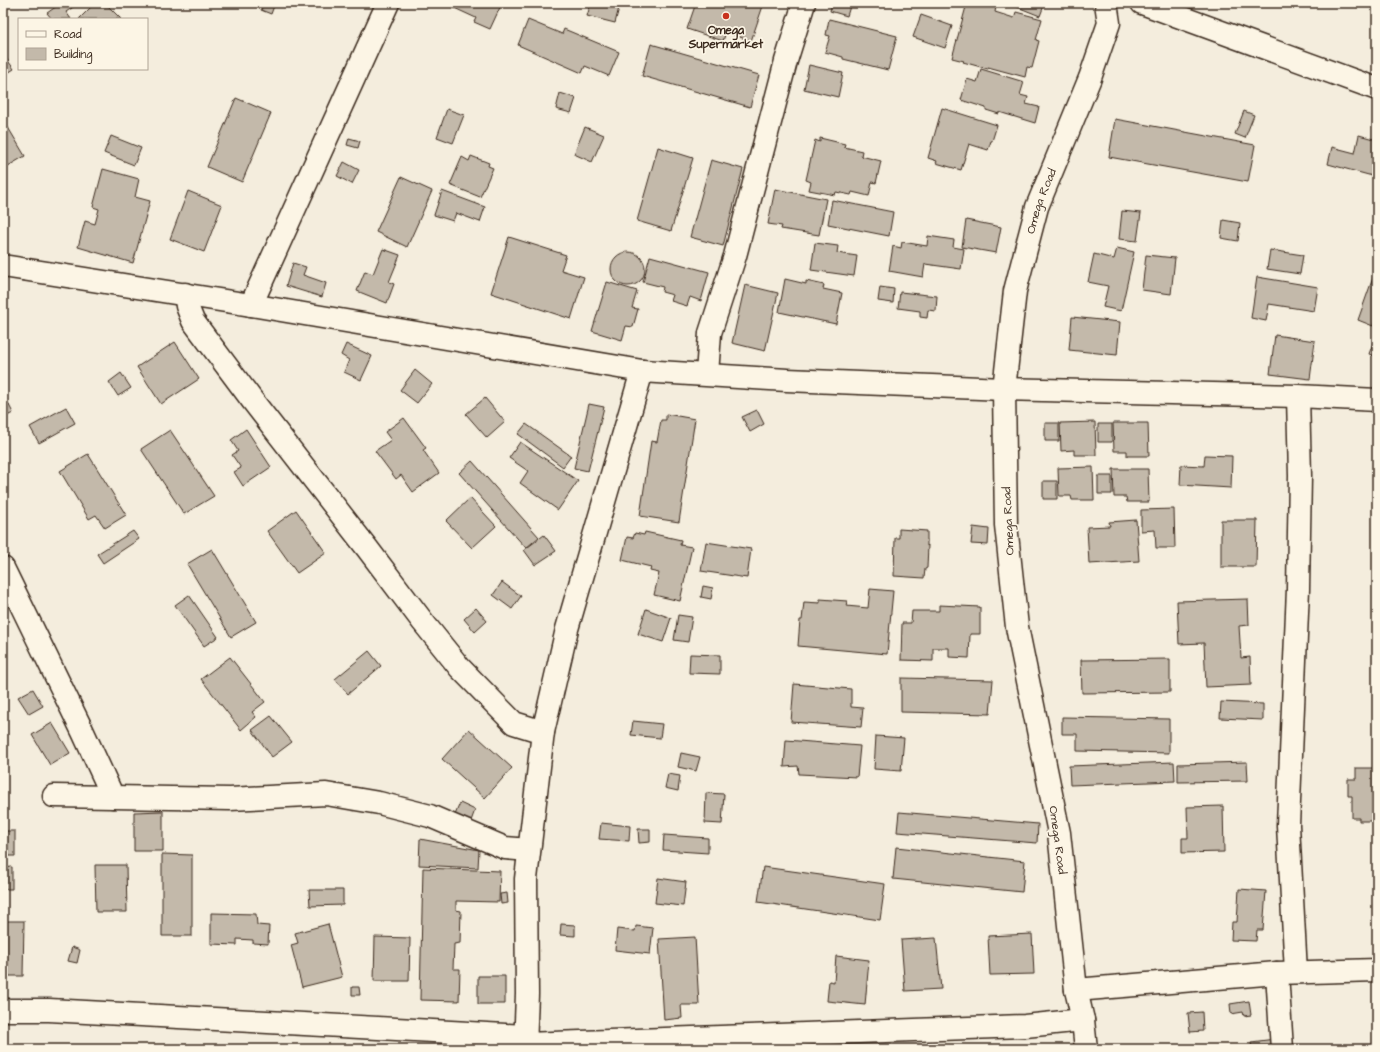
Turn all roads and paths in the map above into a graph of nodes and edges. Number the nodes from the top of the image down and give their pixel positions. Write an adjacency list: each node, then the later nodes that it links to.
1 (388, 3): 8 (street)
2 (804, 3): 10 (street)
3 (1106, 3): 11 (street, Omega Road)
4 (1142, 3): 5 (street)
5 (1377, 89)
6 (3, 266): 7 (street)
7 (185, 294): 8 (street); 15 (street)
8 (251, 305): 9 (street)
9 (642, 371): 10 (street); 15 (street)
10 (707, 374): 11 (street)
11 (1004, 389): 12 (street); 21 (street, Omega Road)
12 (1298, 396): 13 (street); 20 (street)
13 (1377, 400)
14 (3, 568): 17 (street)
15 (543, 732): 18 (street)
16 (54, 796): 17 (street)
17 (113, 797): 18 (street)
18 (529, 850): 24 (street)
19 (1377, 970): 20 (street)
20 (1287, 973): 21 (street); 26 (street)
21 (1076, 990): 23 (street, Omega Road)
22 (3, 1010): 24 (street)
23 (1083, 1020): 24 (street); 25 (street, Omega Road)
24 (526, 1043)
25 (1086, 1049)
26 (1282, 1049)

